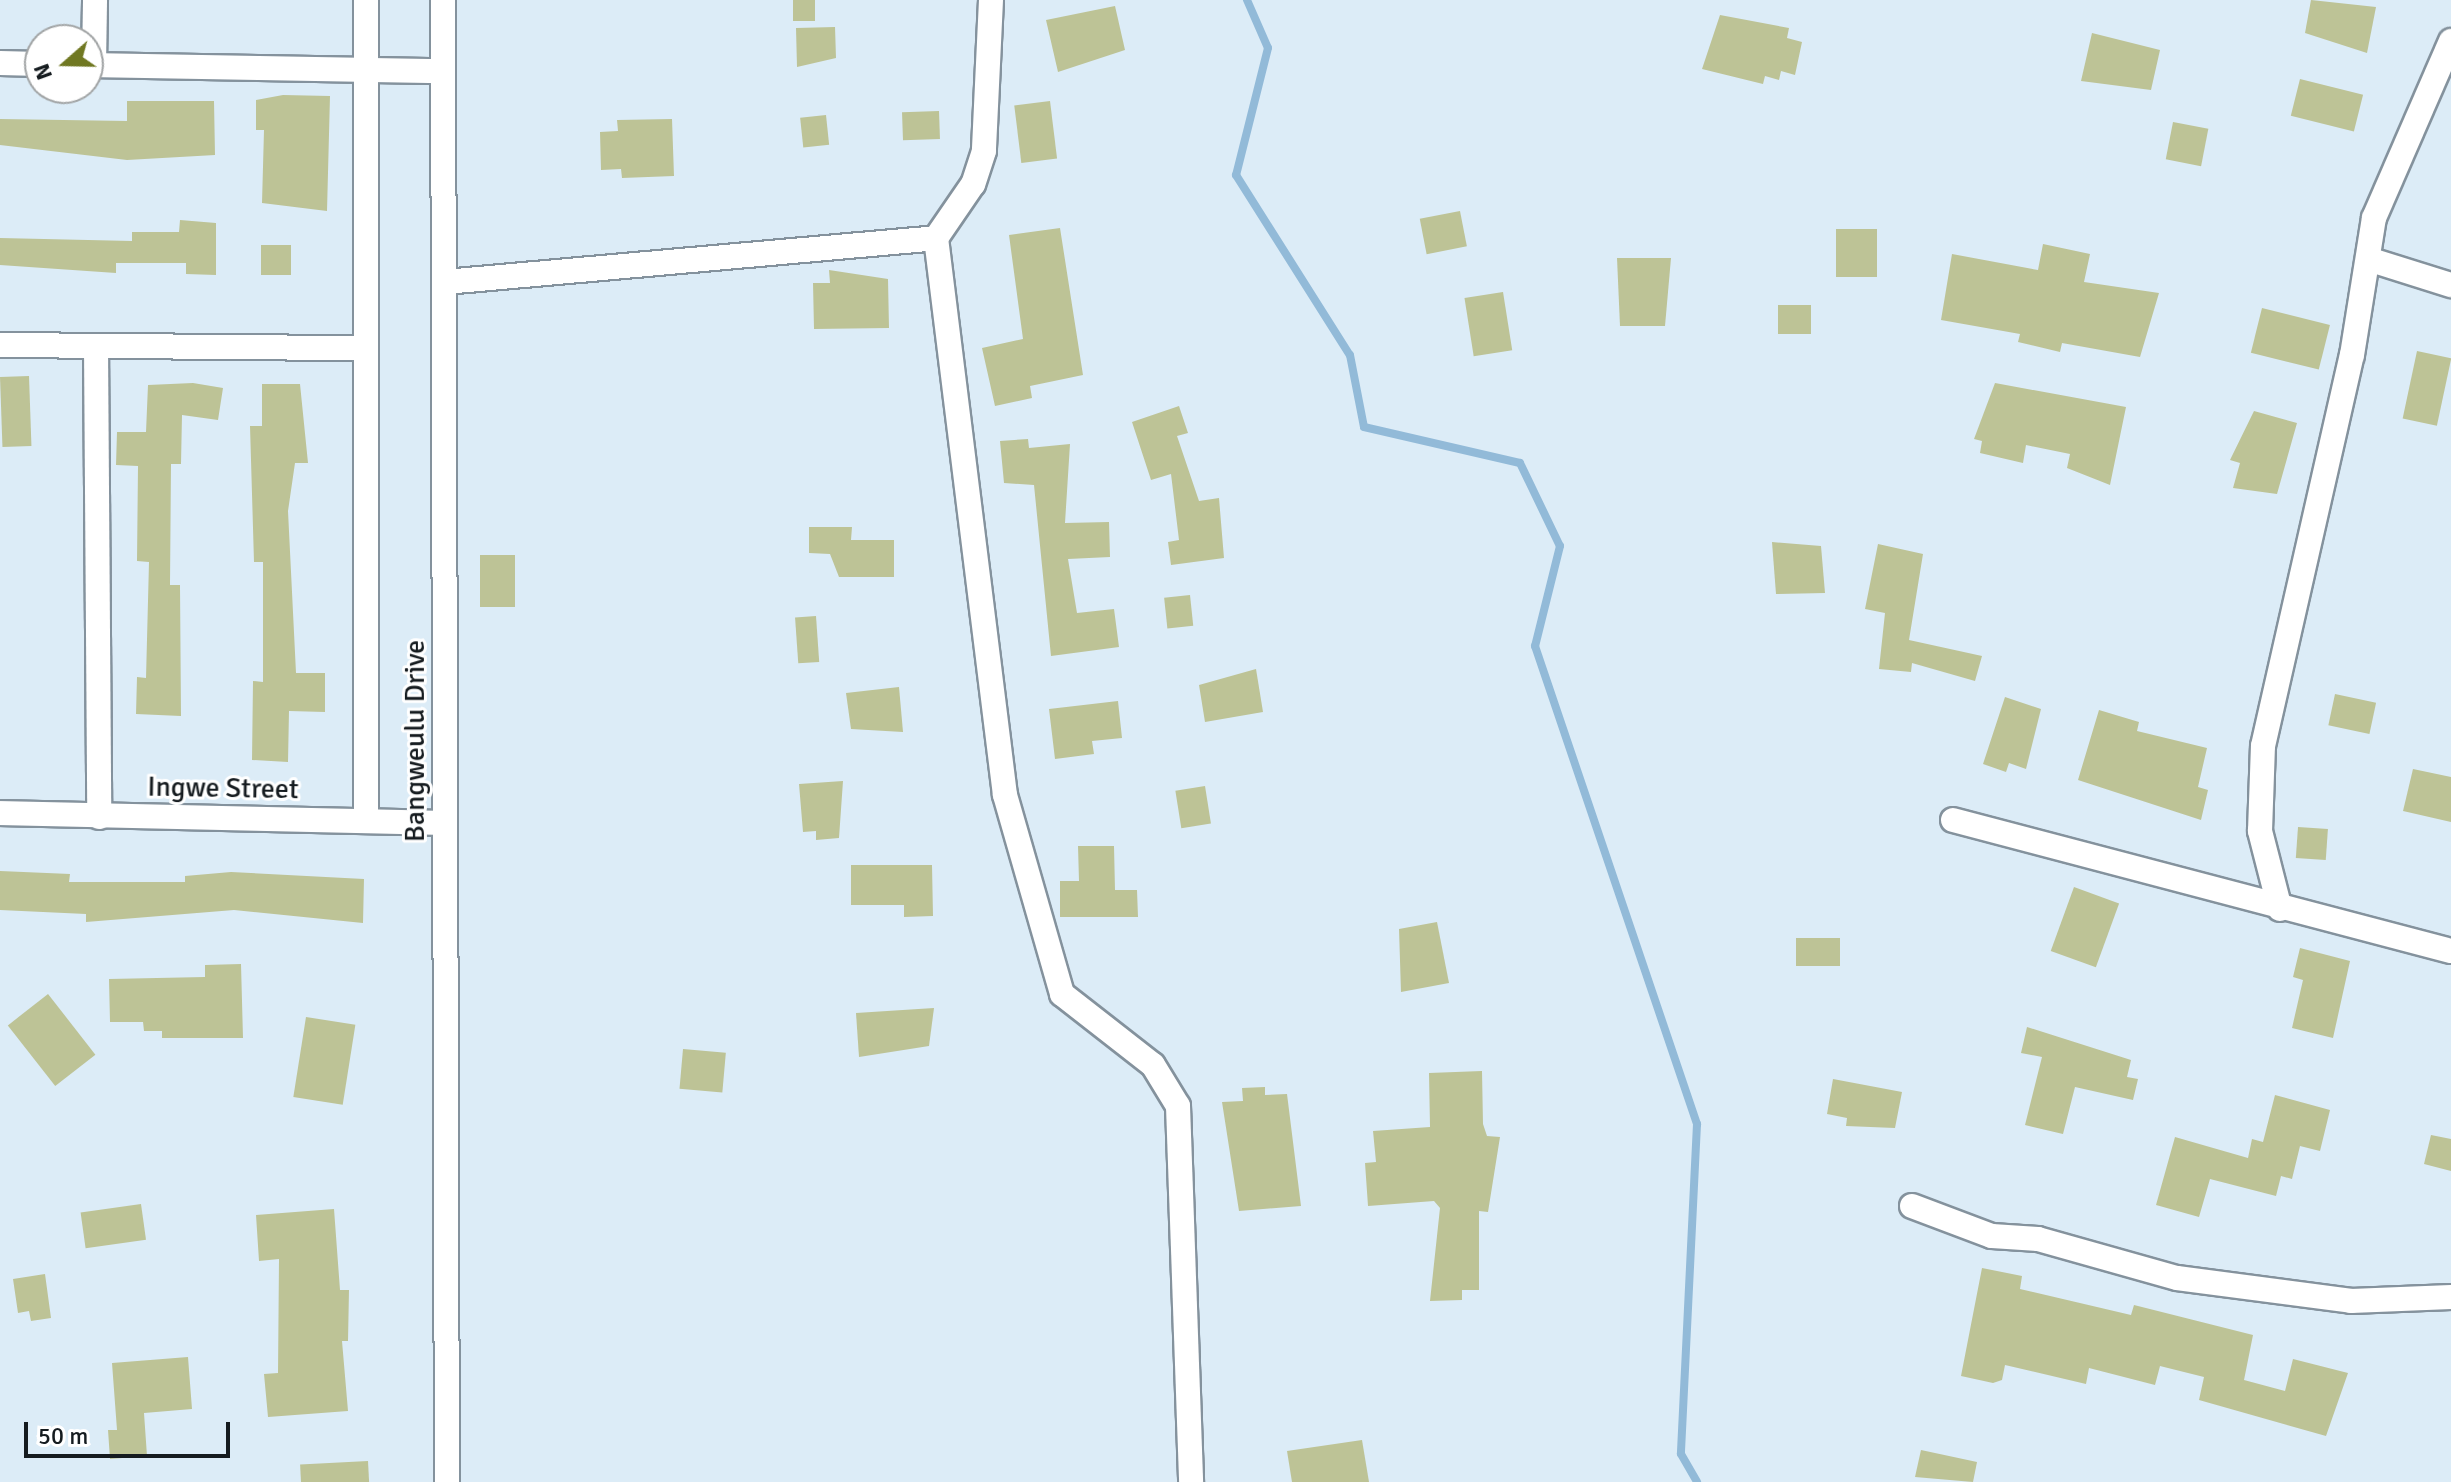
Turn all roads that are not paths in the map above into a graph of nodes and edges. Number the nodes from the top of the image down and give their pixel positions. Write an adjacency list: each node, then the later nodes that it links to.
1 (95, 0): 5 (street)
2 (366, 0): 10 (street, Bangweulu Drive)
3 (443, 0): 11 (street, Bangweulu Drive)
4 (991, 0): 12 (street)
5 (94, 24)
6 (2451, 41): 13 (street)
7 (0, 63): 8 (street)
8 (24, 64)
9 (104, 65): 10 (street)
10 (366, 70): 11 (street); 18 (street, Bangweulu Drive)
11 (443, 71): 14 (street, Bangweulu Drive)
12 (936, 238): 14 (street); 29 (street)
13 (2371, 260): 15 (street); 24 (street)
14 (445, 282): 23 (street, Bangweulu Drive)
15 (2451, 285)
16 (0, 345): 17 (street)
17 (96, 346): 18 (street); 20 (street)
18 (363, 348): 21 (street, Bangweulu Drive)
19 (0, 813): 20 (street, Ingwe Street)
20 (99, 817): 21 (street, Ingwe Street)
21 (366, 820): 23 (street, Ingwe Street)
22 (1953, 820): 24 (street)
23 (445, 823): 28 (street, Bangweulu Drive)
24 (2280, 909): 25 (street)
25 (2451, 951)
26 (1912, 1206): 27 (street)
27 (2451, 1297)
28 (447, 1482)
29 (1191, 1482)

